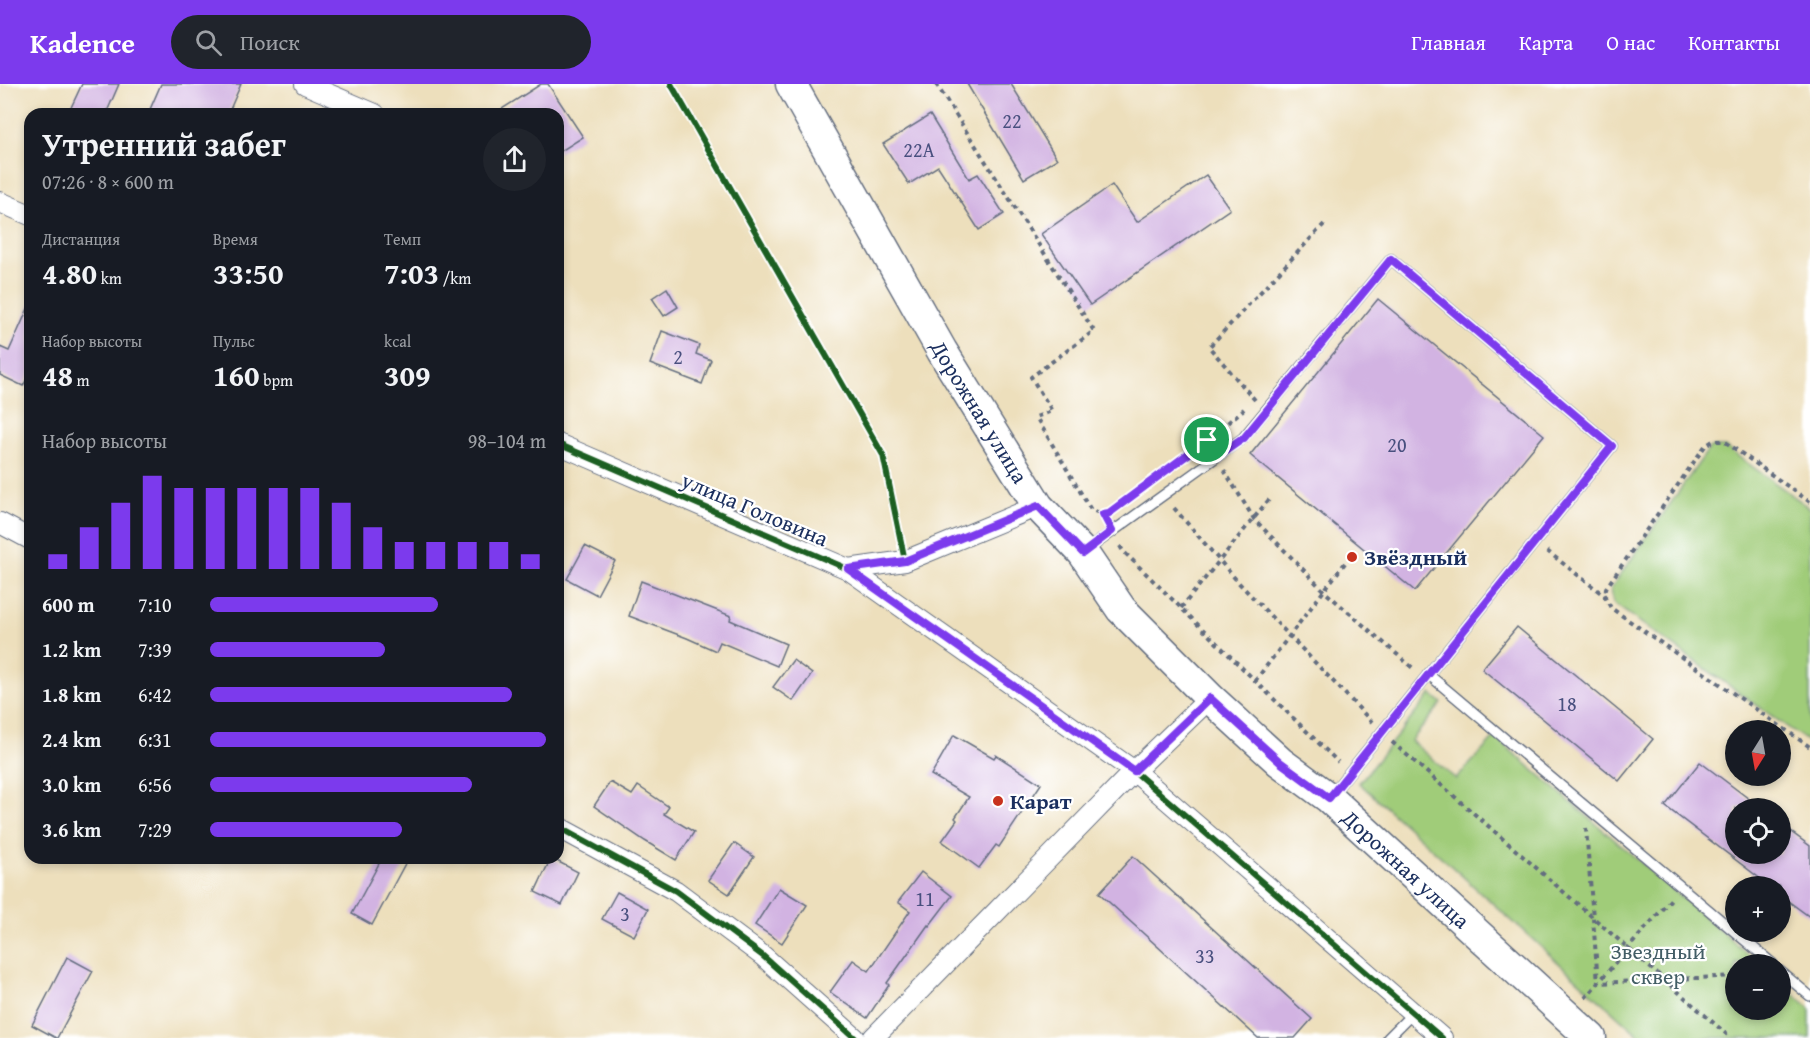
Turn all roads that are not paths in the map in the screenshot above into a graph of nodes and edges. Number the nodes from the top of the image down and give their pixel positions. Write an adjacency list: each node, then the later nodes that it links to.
1 (305, 84): 3 (street)
2 (791, 84): 7 (main road, Дорожная улица)
3 (361, 108)
4 (0, 202): 5 (street)
5 (24, 212)
6 (564, 447): 11 (street, улица Головина)
7 (1038, 506): 10 (main road, Дорожная улица); 11 (street)
8 (0, 523): 9 (street)
9 (24, 536)
10 (1083, 553): 12 (lane); 13 (main road, Дорожная улица)
11 (848, 569): 14 (street, улица Головина)
12 (1428, 674): 15 (lane); 17 (lane)
13 (1210, 698): 14 (street); 15 (main road, Дорожная улица)
14 (1134, 771): 20 (street, улица Головина); 22 (street)
15 (1329, 798): 25 (main road, Дорожная улица)
16 (564, 830): 21 (street)
17 (1761, 954)
18 (1791, 980): 19 (lane)
19 (1810, 996)
20 (1413, 1013): 23 (lane); 24 (street, улица Головина)
21 (855, 1038)
22 (873, 1038)
23 (1388, 1038)
24 (1442, 1038)
25 (1591, 1038)

